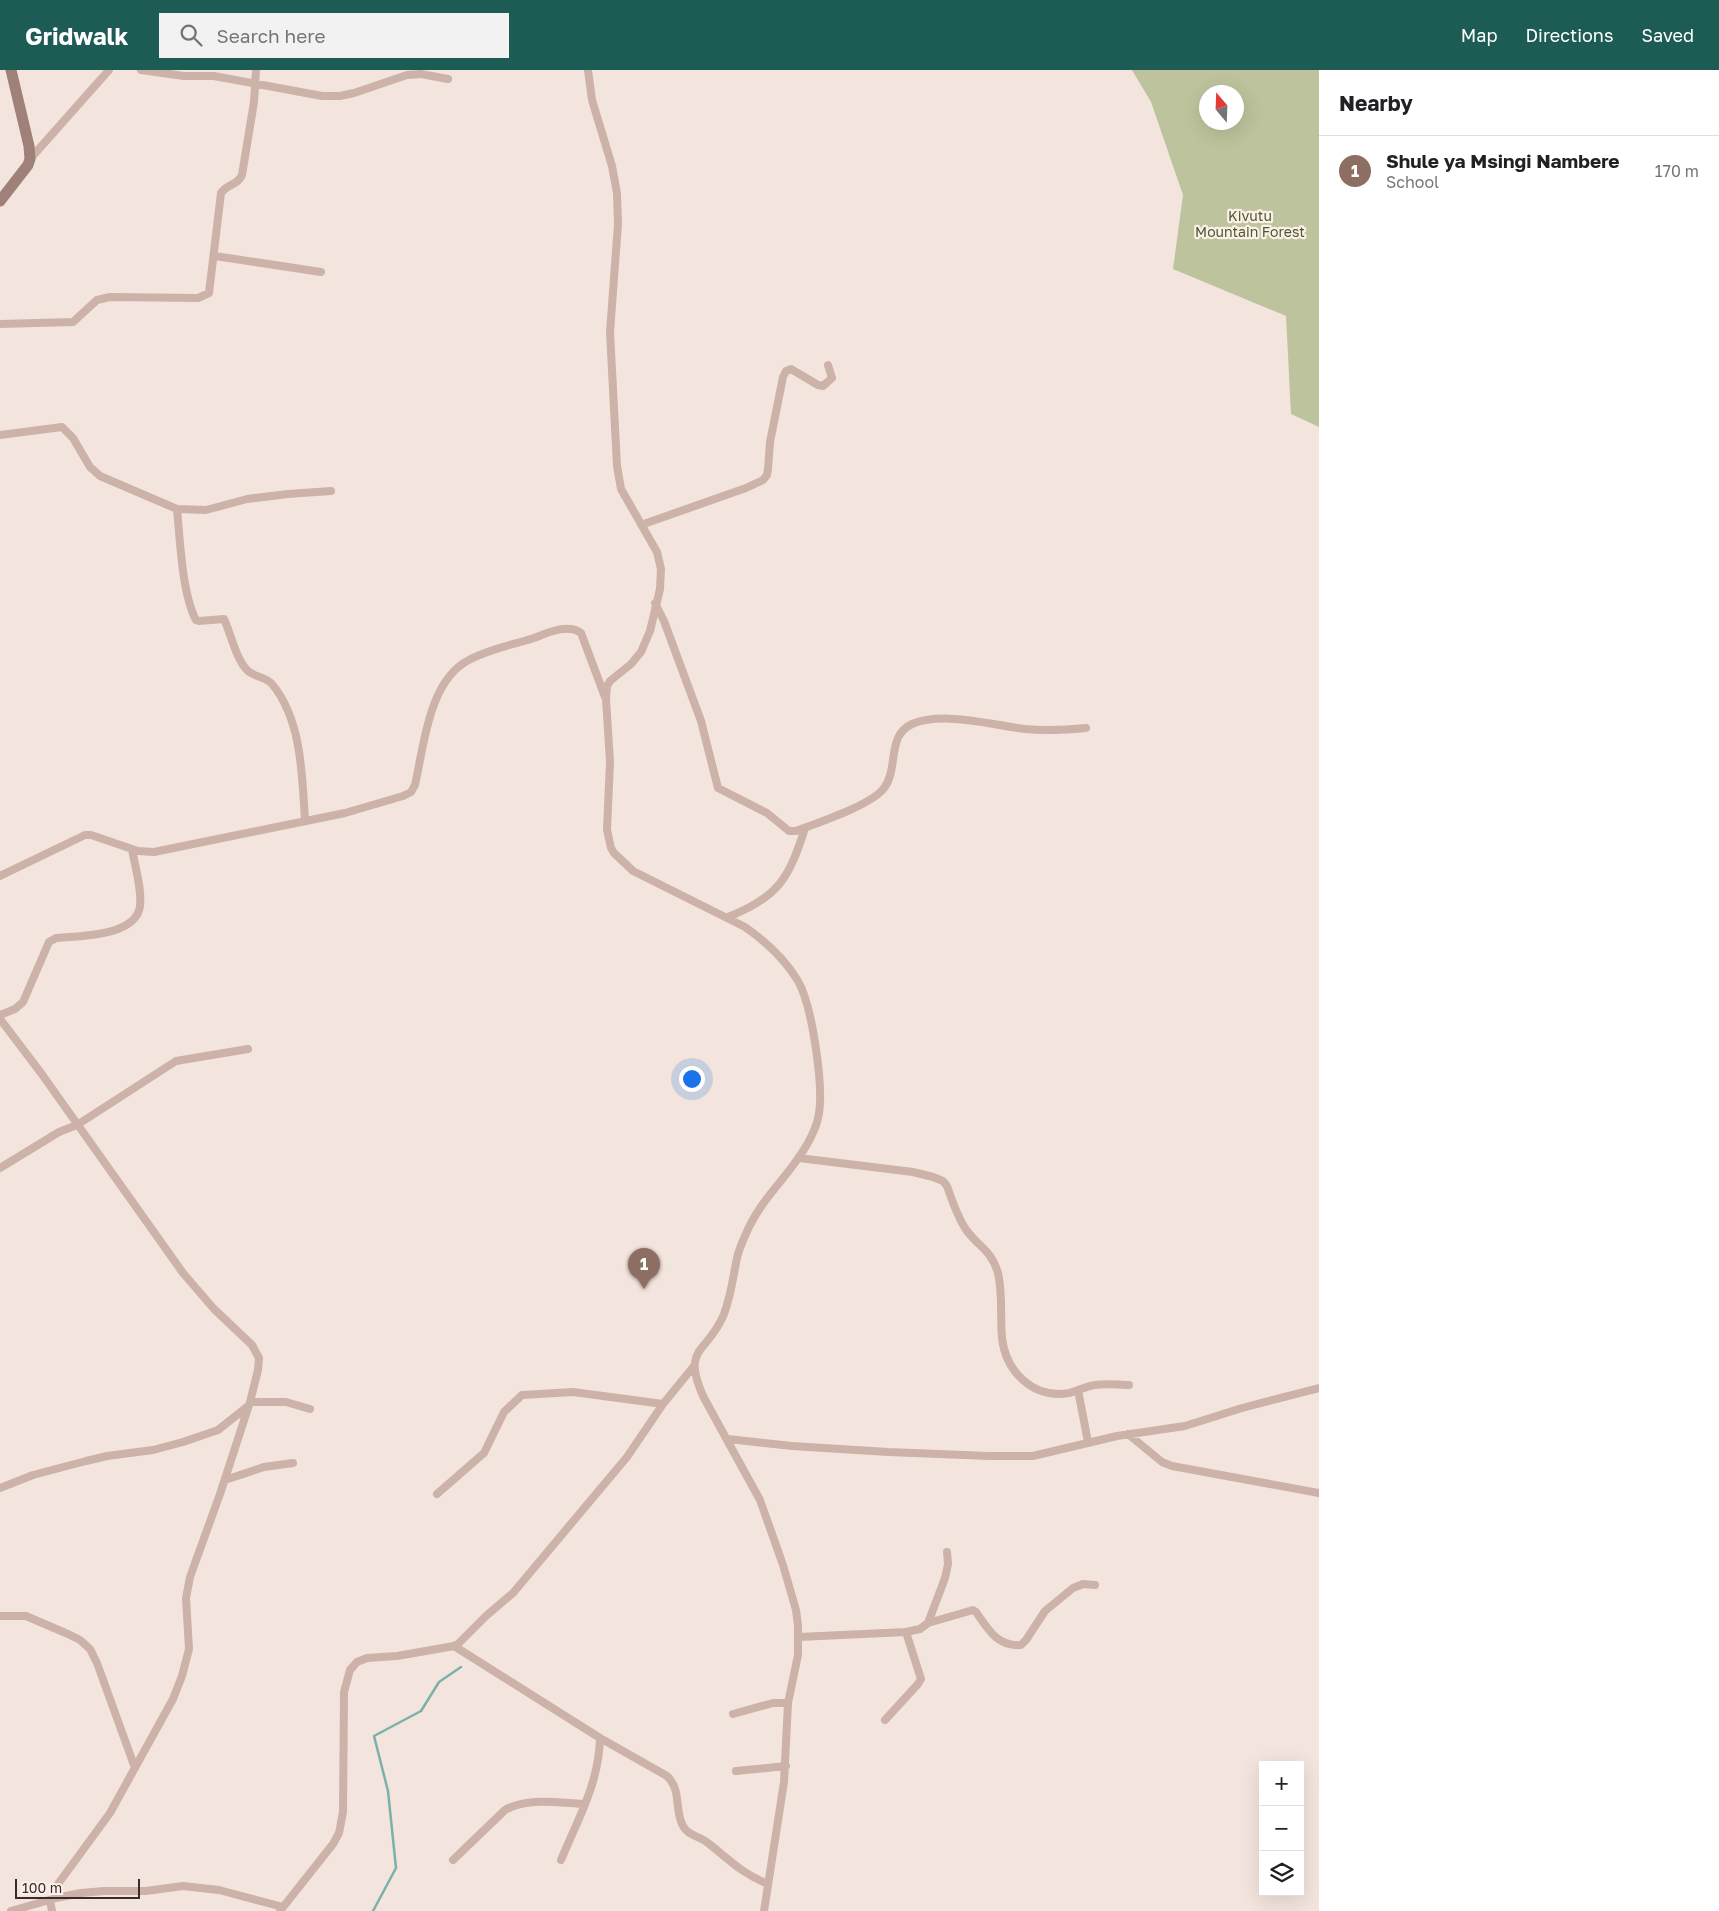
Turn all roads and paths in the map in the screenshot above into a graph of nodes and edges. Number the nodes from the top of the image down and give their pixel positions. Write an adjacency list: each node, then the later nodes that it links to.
1 (11, 70): 8 (street)
2 (109, 70): 8 (street)
3 (141, 70): 7 (street)
4 (256, 70): 7 (street)
5 (588, 70): 17 (street)
6 (448, 79): 7 (street)
7 (256, 85): 10 (street)
8 (30, 159): 9 (street)
9 (0, 201)
10 (214, 256): 11 (street); 12 (street)
11 (320, 272)
12 (0, 324)
13 (828, 366): 17 (street)
14 (0, 436): 16 (street)
15 (331, 492): 16 (street)
16 (177, 509): 21 (street)
17 (641, 525): 18 (street)
18 (656, 603): 19 (street); 22 (street)
19 (606, 699): 21 (street); 25 (street)
20 (1086, 728): 22 (street)
21 (305, 820): 23 (street)
22 (805, 828): 25 (street)
23 (132, 849): 24 (street); 26 (street)
24 (0, 876)
25 (728, 917): 30 (street)
26 (0, 1015)
27 (0, 1018): 29 (street)
28 (248, 1049): 29 (street)
29 (77, 1125): 31 (street); 36 (street)
30 (798, 1158): 32 (street); 35 (street)
31 (0, 1168)
32 (694, 1366): 37 (street); 40 (street)
33 (1129, 1385): 35 (street)
34 (1319, 1388): 39 (street)
35 (1078, 1390): 41 (street)
36 (249, 1404): 38 (street); 43 (street); 44 (street)
37 (663, 1404): 46 (street); 53 (street)
38 (310, 1409)
39 (1128, 1434): 41 (street); 45 (street)
40 (728, 1439): 41 (street); 52 (street)
41 (1088, 1442)
42 (293, 1463): 43 (street)
43 (225, 1480): 59 (street)
44 (0, 1488)
45 (1319, 1493)
46 (437, 1494)
47 (948, 1552): 50 (street)
48 (1096, 1585): 50 (street)
49 (0, 1616): 59 (street)
50 (928, 1623): 51 (street)
51 (906, 1632): 52 (street); 56 (street)
52 (799, 1637): 54 (street)
53 (454, 1646): 57 (street); 66 (street)
54 (788, 1703): 55 (street); 58 (street)
55 (733, 1714)
56 (885, 1720)
57 (600, 1738): 61 (street); 64 (street)
58 (786, 1766): 60 (street); 64 (street)
59 (135, 1768): 65 (street)
60 (736, 1771)
61 (585, 1804): 62 (street); 63 (street)
62 (453, 1860)
63 (561, 1860)
64 (768, 1884): 69 (street)
65 (53, 1899): 66 (street); 67 (street); 68 (street)
66 (282, 1909)
67 (11, 1911)
68 (52, 1911)
69 (764, 1911)

